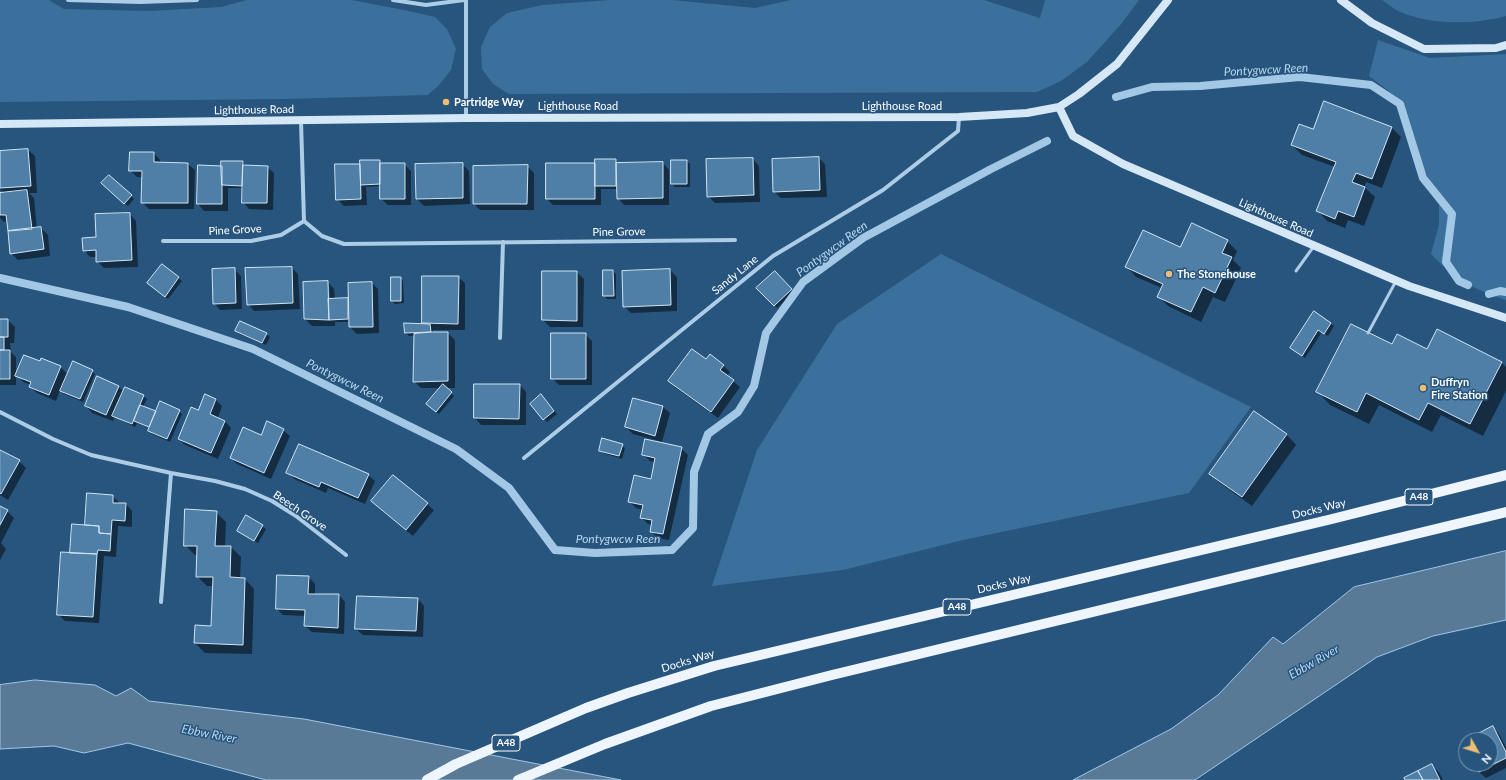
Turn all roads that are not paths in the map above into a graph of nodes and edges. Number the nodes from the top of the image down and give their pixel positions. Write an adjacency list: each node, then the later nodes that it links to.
1 (68, 0): 2 (street)
2 (197, 0)
3 (393, 0): 4 (street)
4 (465, 0): 10 (street)
5 (1168, 0): 8 (main road, Lighthouse Road)
6 (1341, 0): 7 (main road)
7 (1506, 45)
8 (1059, 107): 9 (main road, Lighthouse Road); 17 (main road, Lighthouse Road)
9 (959, 117): 10 (main road, Lighthouse Road); 24 (street, Sandy Lane)
10 (466, 118): 11 (main road, Lighthouse Road)
11 (301, 121): 12 (main road, Lighthouse Road); 13 (street)
12 (0, 124)
13 (304, 220): 15 (street, Pine Grove); 16 (street, Pine Grove)
14 (735, 240): 16 (street, Pine Grove)
15 (163, 241)
16 (503, 242): 22 (street)
17 (1314, 246): 18 (lane); 19 (main road, Lighthouse Road)
18 (1296, 271)
19 (1396, 281): 20 (main road, Lighthouse Road); 21 (lane)
20 (1506, 318)
21 (1368, 332)
22 (500, 338)
23 (0, 412): 25 (street, Beech Grove)
24 (524, 458)
25 (171, 473): 28 (street, Beech Grove); 29 (street)
26 (1506, 476): 30 (main road, Docks Way / A48)
27 (1506, 512): 31 (main road)
28 (346, 555)
29 (161, 602)
30 (427, 780)
31 (518, 780)

